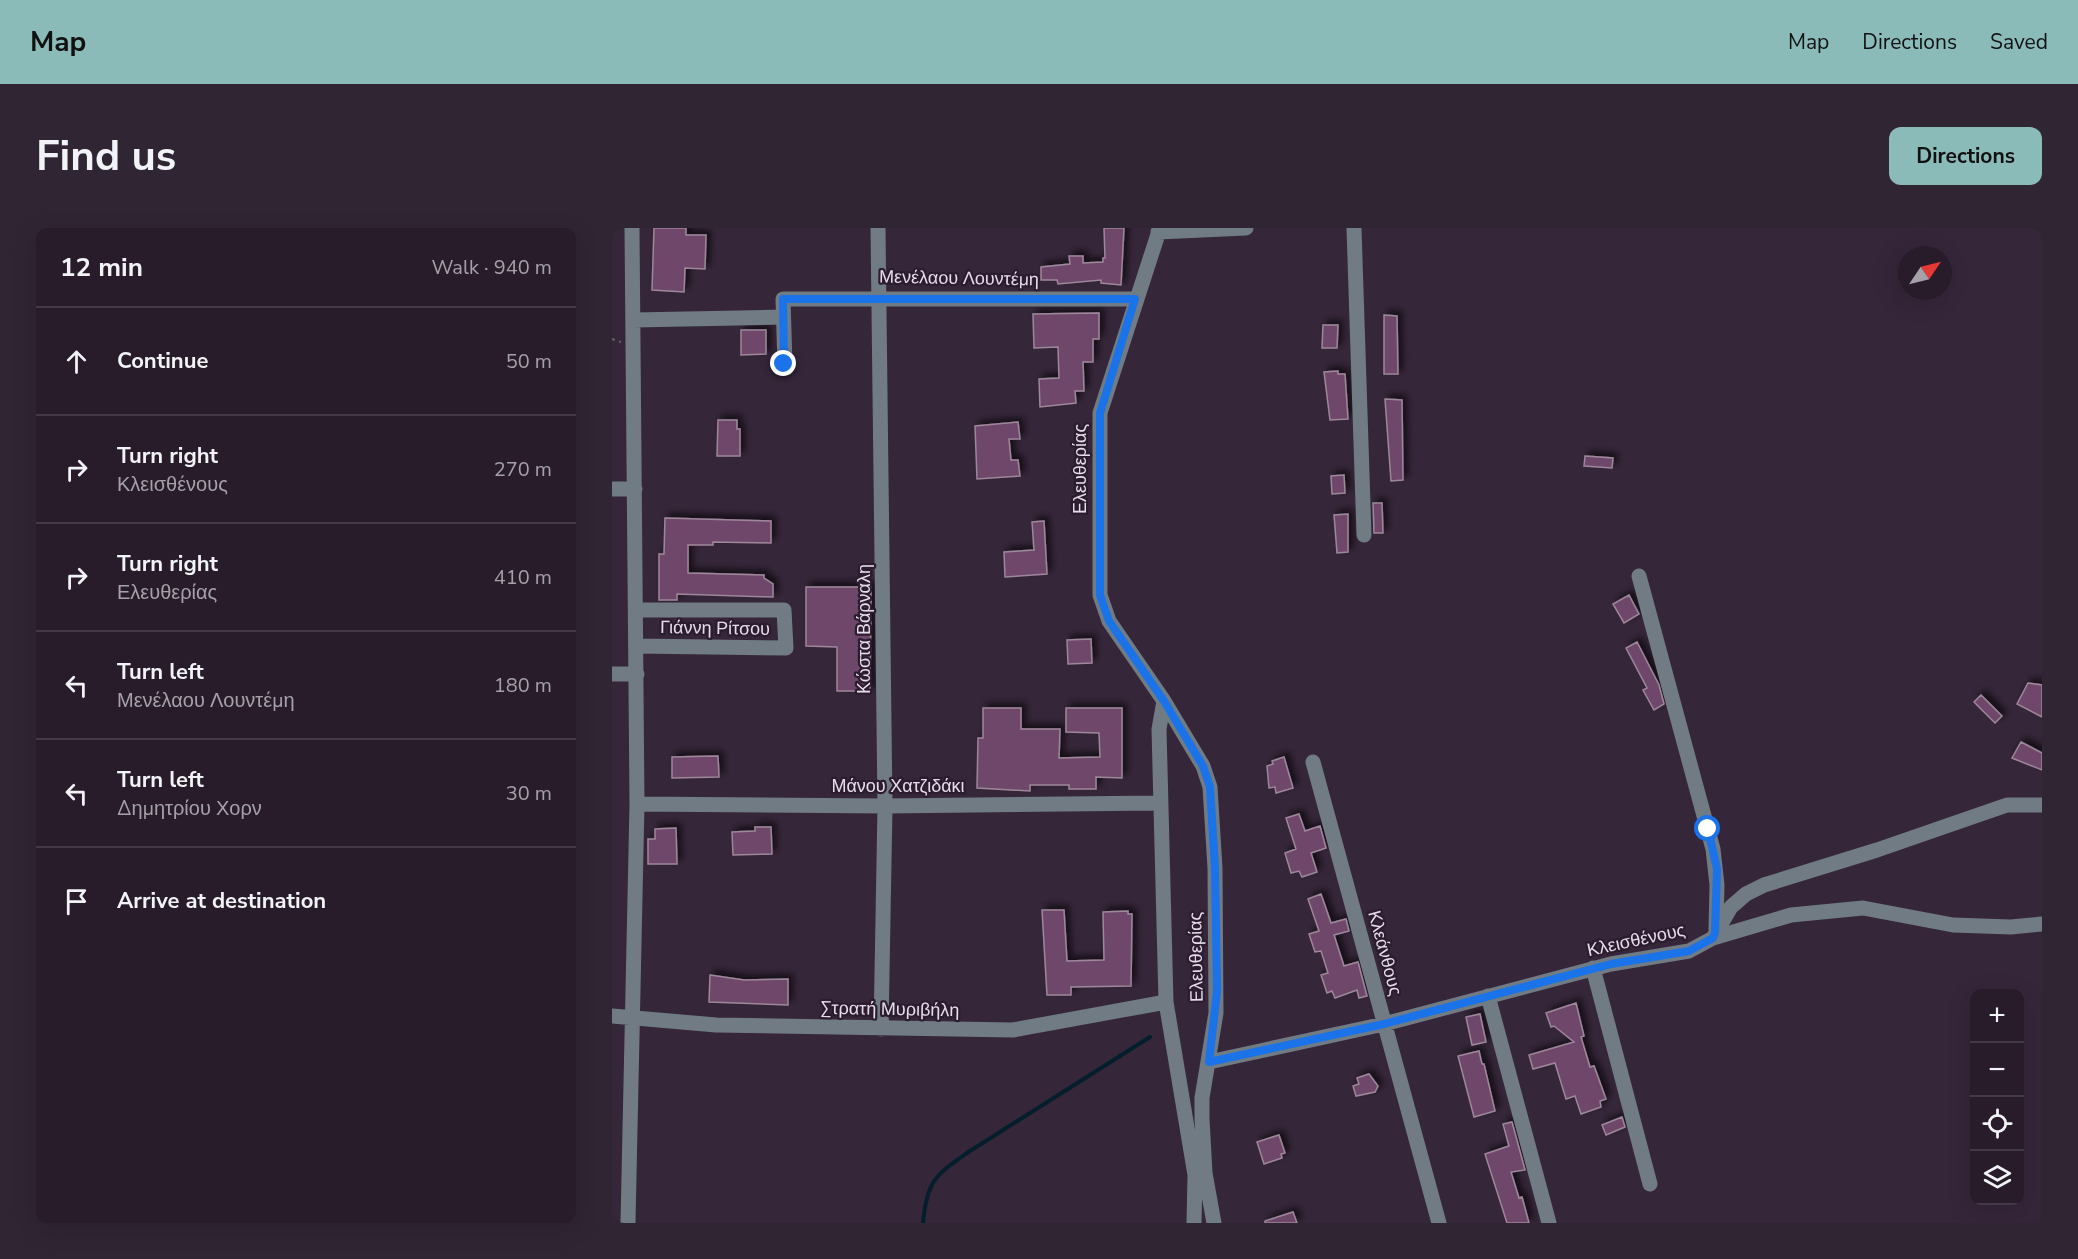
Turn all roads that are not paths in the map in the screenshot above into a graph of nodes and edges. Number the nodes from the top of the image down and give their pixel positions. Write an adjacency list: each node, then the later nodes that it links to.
1 (632, 228): 10 (street)
2 (878, 228): 7 (street, Κώστα Βάρναλη)
3 (1246, 228): 6 (street)
4 (1354, 228): 14 (street)
5 (1159, 230): 6 (street); 8 (street, Ελευθερίας)
6 (1179, 230)
7 (878, 297): 8 (street, Μενέλαου Λουντέμη); 9 (street, Μενέλαου Λουντέμη); 25 (street, Κώστα Βάρναλη)
8 (1135, 299): 20 (street, Ελευθερίας)
9 (783, 317): 10 (street); 11 (street)
10 (633, 320): 13 (street)
11 (784, 364)
12 (612, 489): 13 (street)
13 (635, 489): 16 (street)
14 (1364, 535)
15 (1639, 576): 27 (street)
16 (636, 610): 17 (street); 17 (street, Γιάννη Ρίτσου)
17 (637, 646): 19 (street)
18 (612, 674): 19 (street)
19 (637, 674): 23 (street)
20 (1164, 701): 22 (street, Ελευθερίας); 35 (street, Ελευθερίας)
21 (1313, 762): 32 (street, Κλεάνθους)
22 (1160, 803): 25 (street, Μάνου Χατζιδάκι); 30 (street, Ελευθερίας)
23 (637, 804): 25 (street, Μάνου Χατζιδάκι); 33 (street)
24 (2042, 805): 27 (street, Κλεισθένους)
25 (885, 806): 34 (street, Κώστα Βάρναλη)
26 (2042, 924): 27 (street)
27 (1714, 935): 28 (street, Κλεισθένους)
28 (1593, 968): 29 (street, Κλεισθένους); 36 (street)
29 (1488, 996): 32 (street, Κλεισθένους); 41 (street)
30 (1166, 1002): 34 (street, Στρατή Μυριβήλη); 38 (street, Ελευθερίας)
31 (612, 1016): 33 (street, Στρατή Μυριβήλη)
32 (1383, 1018): 35 (street, Κλεισθένους); 40 (street, Κλεάνθους)
33 (632, 1019): 34 (street, Στρατή Μυριβήλη); 37 (street)
34 (881, 1029)
35 (1209, 1062): 39 (street, Ελευθερίας)
36 (1650, 1184)
37 (628, 1223)
38 (1194, 1223)
39 (1214, 1223)
40 (1439, 1223)
41 (1549, 1223)

